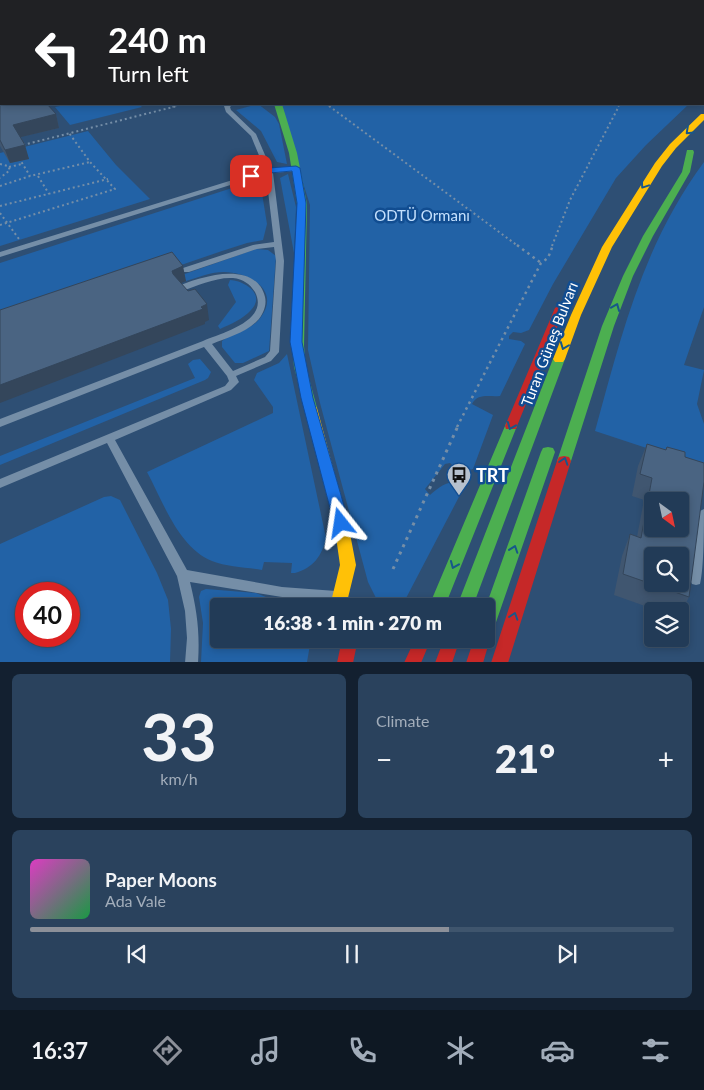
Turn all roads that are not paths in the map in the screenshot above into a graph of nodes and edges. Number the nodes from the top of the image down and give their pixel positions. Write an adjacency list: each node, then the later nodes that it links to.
1 (228, 105): 8 (lane)
2 (277, 105): 7 (main road)
3 (704, 116): 5 (main road, Turan Güneş Bulvarı, one-way to 5)
4 (699, 142): 6 (main road)
5 (673, 146): 9 (main road); 28 (main road, Turan Güneş Bulvarı, one-way to 28)
6 (690, 152): 10 (main road); 39 (main road, one-way to 6)
7 (296, 168): 8 (lane); 26 (main road)
8 (269, 171): 11 (lane); 12 (lane)
9 (638, 174)
10 (670, 176)
11 (278, 244): 13 (lane); 17 (lane)
12 (0, 255)
13 (186, 270)
14 (180, 288): 16 (lane)
15 (566, 296): 27 (main road, one-way to 27)
16 (206, 343): 17 (lane); 18 (lane)
17 (232, 375): 19 (lane)
18 (0, 423)
19 (109, 438): 21 (lane); 23 (lane)
20 (552, 441): 29 (main road, one-way to 20)
21 (0, 484)
22 (704, 514): 24 (lane)
23 (182, 575): 25 (lane); 34 (lane)
24 (696, 580)
25 (314, 598)
26 (342, 598)
27 (439, 598)
28 (468, 598)
29 (495, 602)
30 (348, 648): 35 (main road)
31 (418, 648): 36 (main road)
32 (448, 648): 37 (main road)
33 (479, 648): 38 (main road)
34 (191, 662)
35 (345, 662)
36 (412, 662)
37 (443, 662)
38 (474, 662)
39 (499, 662)

